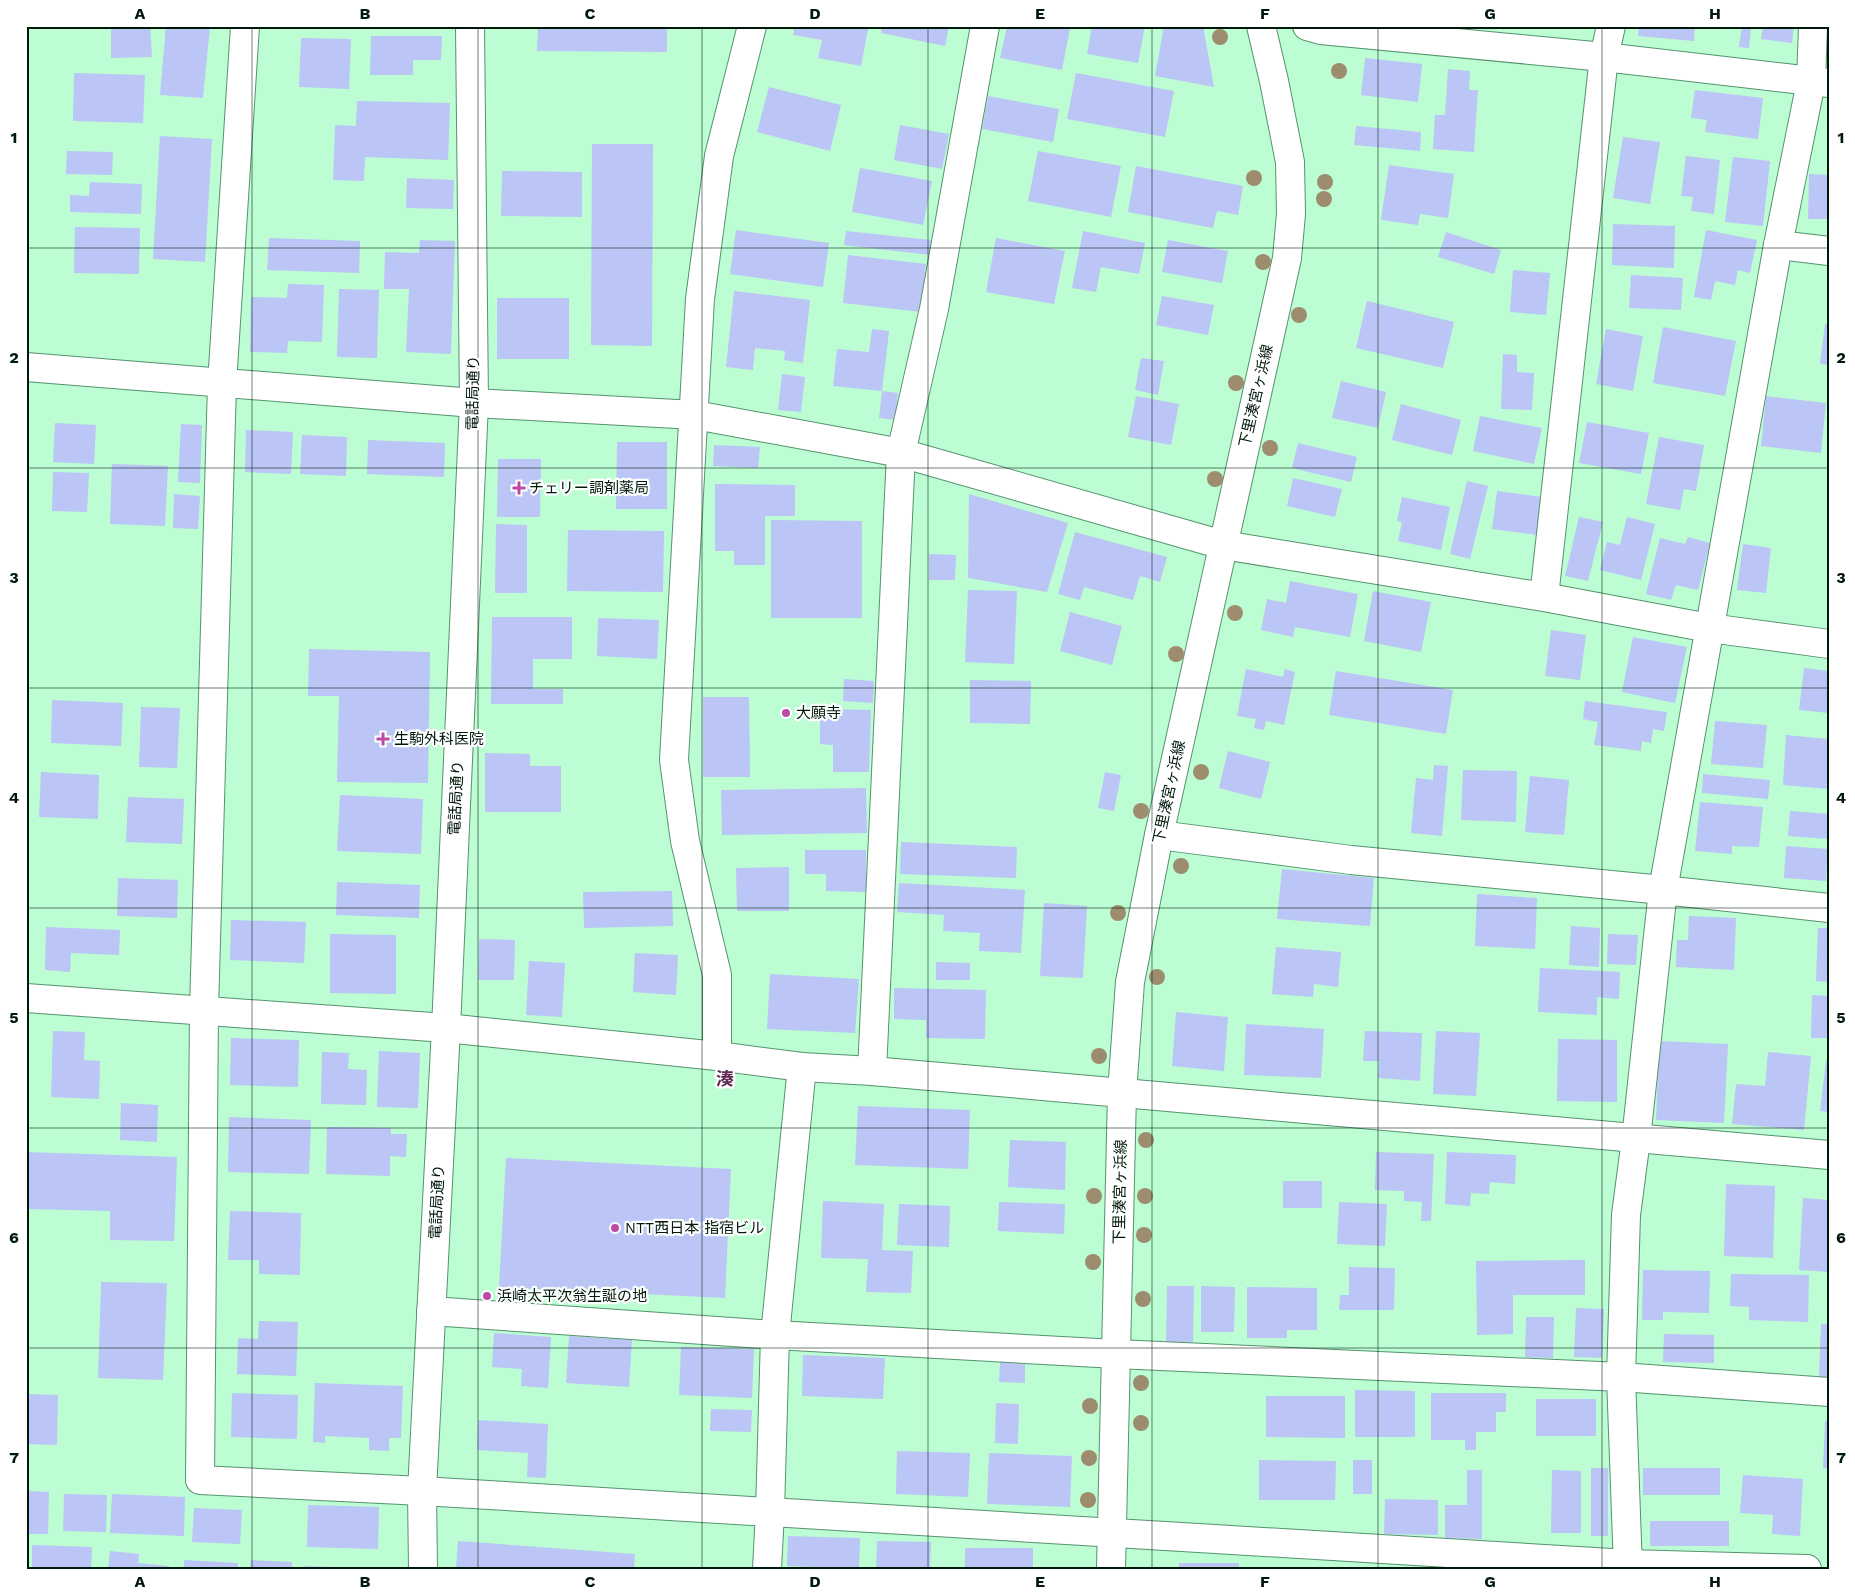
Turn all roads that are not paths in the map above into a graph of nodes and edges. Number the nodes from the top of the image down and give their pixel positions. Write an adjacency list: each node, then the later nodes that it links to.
1 (245, 26): 14 (street)
2 (470, 26): 15 (street, 電話局通り)
3 (752, 26): 16 (street)
4 (985, 26): 17 (street)
5 (1261, 26): 18 (street, 下里湊宮ヶ浜線)
6 (1306, 26): 9 (street)
7 (1610, 26): 9 (street)
8 (1813, 26): 10 (street)
9 (1604, 57): 10 (street); 19 (street)
10 (1820, 82): 11 (street)
11 (1778, 245): 12 (street); 20 (street)
12 (1829, 250)
13 (26, 368): 14 (street)
14 (222, 384): 15 (street); 26 (street)
15 (474, 403): 16 (street); 27 (street, 電話局通り)
16 (695, 415): 17 (street); 28 (street)
17 (901, 454): 18 (street); 30 (street)
18 (1223, 545): 19 (street); 22 (street, 下里湊宮ヶ浜線)
19 (1544, 597): 20 (street)
20 (1709, 628): 21 (street); 23 (street)
21 (1829, 644)
22 (1160, 835): 23 (street); 31 (street, 下里湊宮ヶ浜線)
23 (1663, 890): 24 (street); 32 (street)
24 (1829, 908)
25 (26, 998): 26 (street)
26 (204, 1010): 27 (street); 39 (street)
27 (446, 1028): 28 (street); 34 (street, 電話局通り)
28 (717, 1056): 29 (street)
29 (802, 1067): 30 (street); 35 (street)
30 (872, 1071): 31 (street)
31 (1122, 1093): 32 (street); 36 (street, 下里湊宮ヶ浜線)
32 (1636, 1139): 33 (street); 37 (street)
33 (1829, 1155)
34 (431, 1311): 35 (street); 39 (street, 電話局通り)
35 (775, 1336): 36 (street); 40 (street)
36 (1116, 1354): 37 (street); 41 (street, 下里湊宮ヶ浜線)
37 (1621, 1377): 38 (street); 42 (street)
38 (1829, 1392)
39 (422, 1491): 40 (street); 43 (street, 電話局通り)
40 (770, 1512): 41 (street); 44 (street)
41 (1112, 1534): 42 (street); 45 (street, 下里湊宮ヶ浜線)
42 (1628, 1566): 46 (street)
43 (422, 1569)
44 (767, 1569)
45 (1111, 1569)
46 (1808, 1569)

